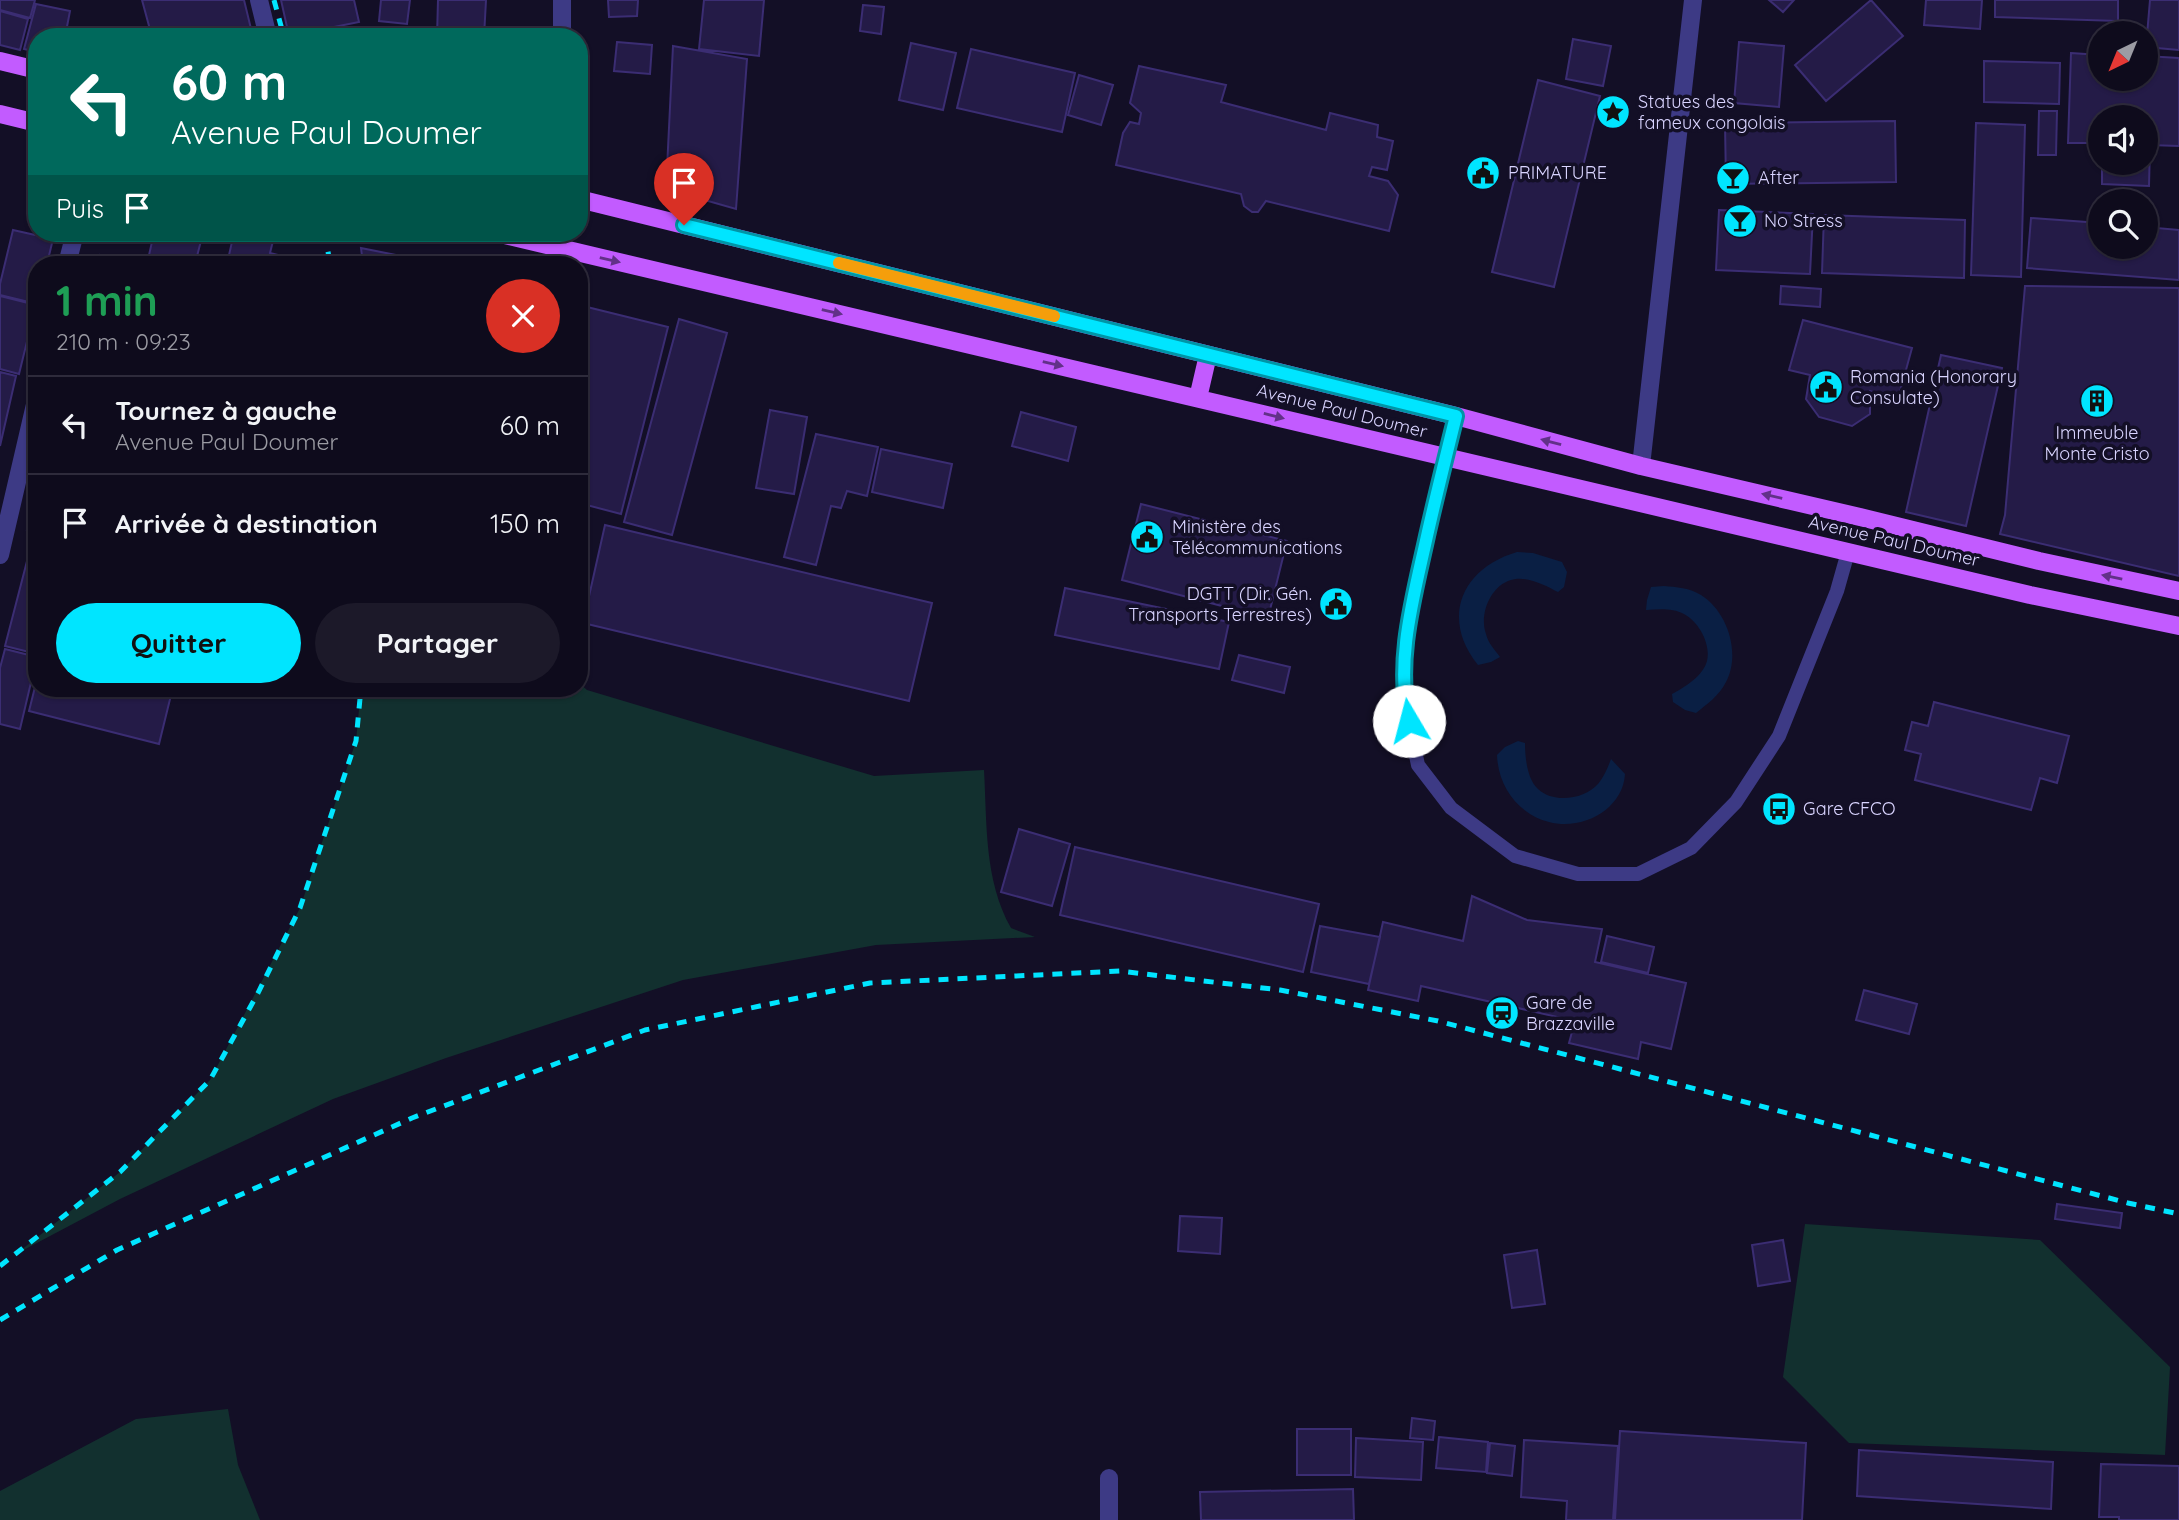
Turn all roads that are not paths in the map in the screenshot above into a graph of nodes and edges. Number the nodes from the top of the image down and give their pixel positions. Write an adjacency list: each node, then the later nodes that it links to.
1 (259, 0): 4 (street)
2 (562, 0): 5 (street)
3 (1693, 0): 17 (street)
4 (266, 28)
5 (562, 28)
6 (0, 61): 7 (main road)
7 (28, 68)
8 (0, 114): 9 (main road)
9 (28, 121)
10 (588, 201): 12 (main road, Avenue Paul Doumer)
11 (565, 242): 13 (main road, Avenue Paul Doumer, one-way to 13)
12 (1208, 355): 13 (main road); 14 (main road, Avenue Paul Doumer)
13 (1198, 398): 16 (main road, Avenue Paul Doumer, one-way to 16)
14 (1456, 416): 16 (lane); 17 (main road, Avenue Paul Doumer, one-way to 14)
15 (28, 435): 19 (street)
16 (1445, 458): 18 (main road, Avenue Paul Doumer); 18 (lane)
17 (1641, 466): 20 (main road, Avenue Paul Doumer, one-way to 17)
18 (1848, 552): 21 (main road, Avenue Paul Doumer)
19 (0, 555)
20 (2179, 591)
21 (2179, 626)
22 (1108, 1478): 23 (street)
23 (1109, 1520)

